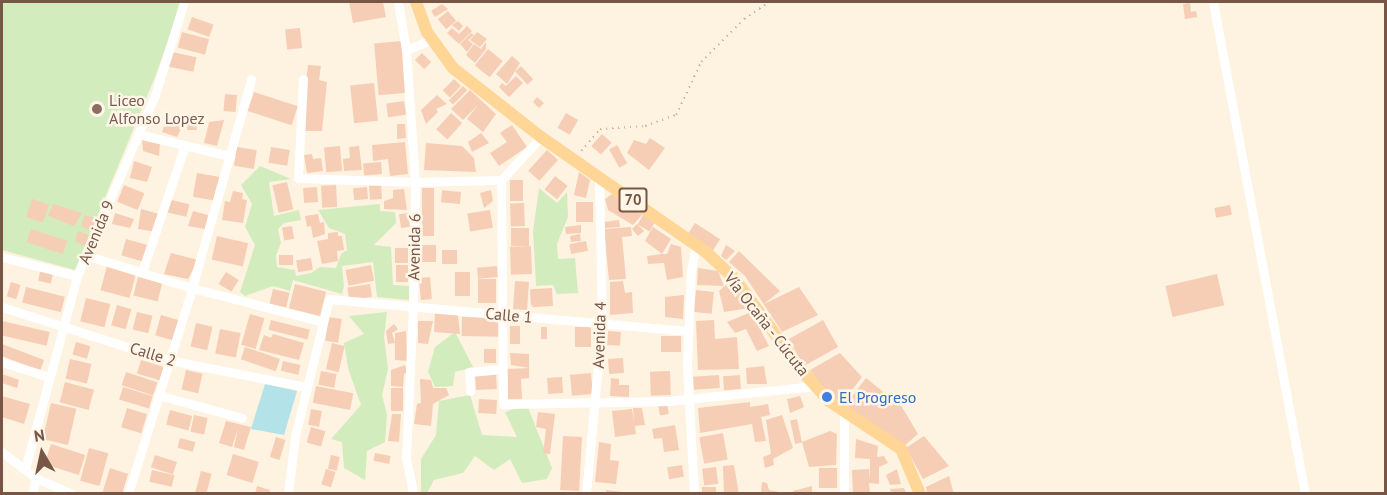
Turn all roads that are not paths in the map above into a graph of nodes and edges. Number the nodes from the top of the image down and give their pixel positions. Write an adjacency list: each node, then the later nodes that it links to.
1 (184, 2): 9 (street, Avenida 9)
2 (398, 2): 6 (street, Avenida 6)
3 (416, 2): 5 (main road, Vía Ocaña - Cúcuta / 70)
4 (1213, 2): 53 (street)
5 (433, 39): 6 (street); 10 (main road, Vía Ocaña - Cúcuta / 70)
6 (406, 50): 15 (street, Avenida 6)
7 (303, 79): 15 (street)
8 (251, 80): 12 (street)
9 (138, 134): 11 (street); 17 (street, Avenida 9)
10 (541, 137): 13 (main road, Vía Ocaña - Cúcuta / 70); 14 (street)
11 (185, 146): 12 (street); 19 (street)
12 (230, 156): 21 (street)
13 (599, 176): 16 (main road, Vía Ocaña - Cúcuta / 70); 26 (street, Avenida 4)
14 (501, 180): 15 (street); 24 (street)
15 (415, 182): 22 (street, Avenida 6)
16 (696, 245): 28 (street); 33 (main road, Vía Ocaña - Cúcuta / 70)
17 (85, 255): 19 (street); 20 (street, Avenida 9)
18 (2, 258): 20 (street)
19 (142, 272): 21 (street)
20 (77, 276): 27 (street, Avenida 9)
21 (192, 288): 25 (street); 29 (street)
22 (413, 305): 24 (street, Calle 1); 25 (street, Calle 1); 48 (street, Avenida 6)
23 (2, 307): 27 (street, Calle 2)
24 (504, 314): 26 (street, Calle 1); 31 (street)
25 (323, 322): 34 (street)
26 (602, 322): 28 (street, Calle 1); 38 (street, Avenida 4)
27 (63, 325): 29 (street, Calle 2); 32 (street, Avenida 9)
28 (688, 331): 37 (street)
29 (168, 360): 34 (street, Calle 2); 36 (street)
30 (2, 362): 32 (street)
31 (501, 369): 35 (street); 38 (street)
32 (49, 377): 42 (street, Avenida 9)
33 (816, 386): 37 (street); 39 (main road, Vía Ocaña - Cúcuta / 70)
34 (307, 387): 47 (street)
35 (470, 391)
36 (158, 396): 40 (street); 46 (street)
37 (690, 398): 38 (street); 50 (street)
38 (596, 403): 49 (street, Avenida 4)
39 (844, 411): 51 (street); 52 (main road, Vía Ocaña - Cúcuta / 70)
40 (242, 418)
41 (2, 452): 42 (street)
42 (25, 469): 43 (street)
43 (36, 478): 44 (street); 45 (street)
44 (32, 494)
45 (72, 494)
46 (128, 494)
47 (288, 494)
48 (413, 494)
49 (586, 494)
50 (694, 494)
51 (844, 494)
52 (920, 494)
53 (1305, 494)

